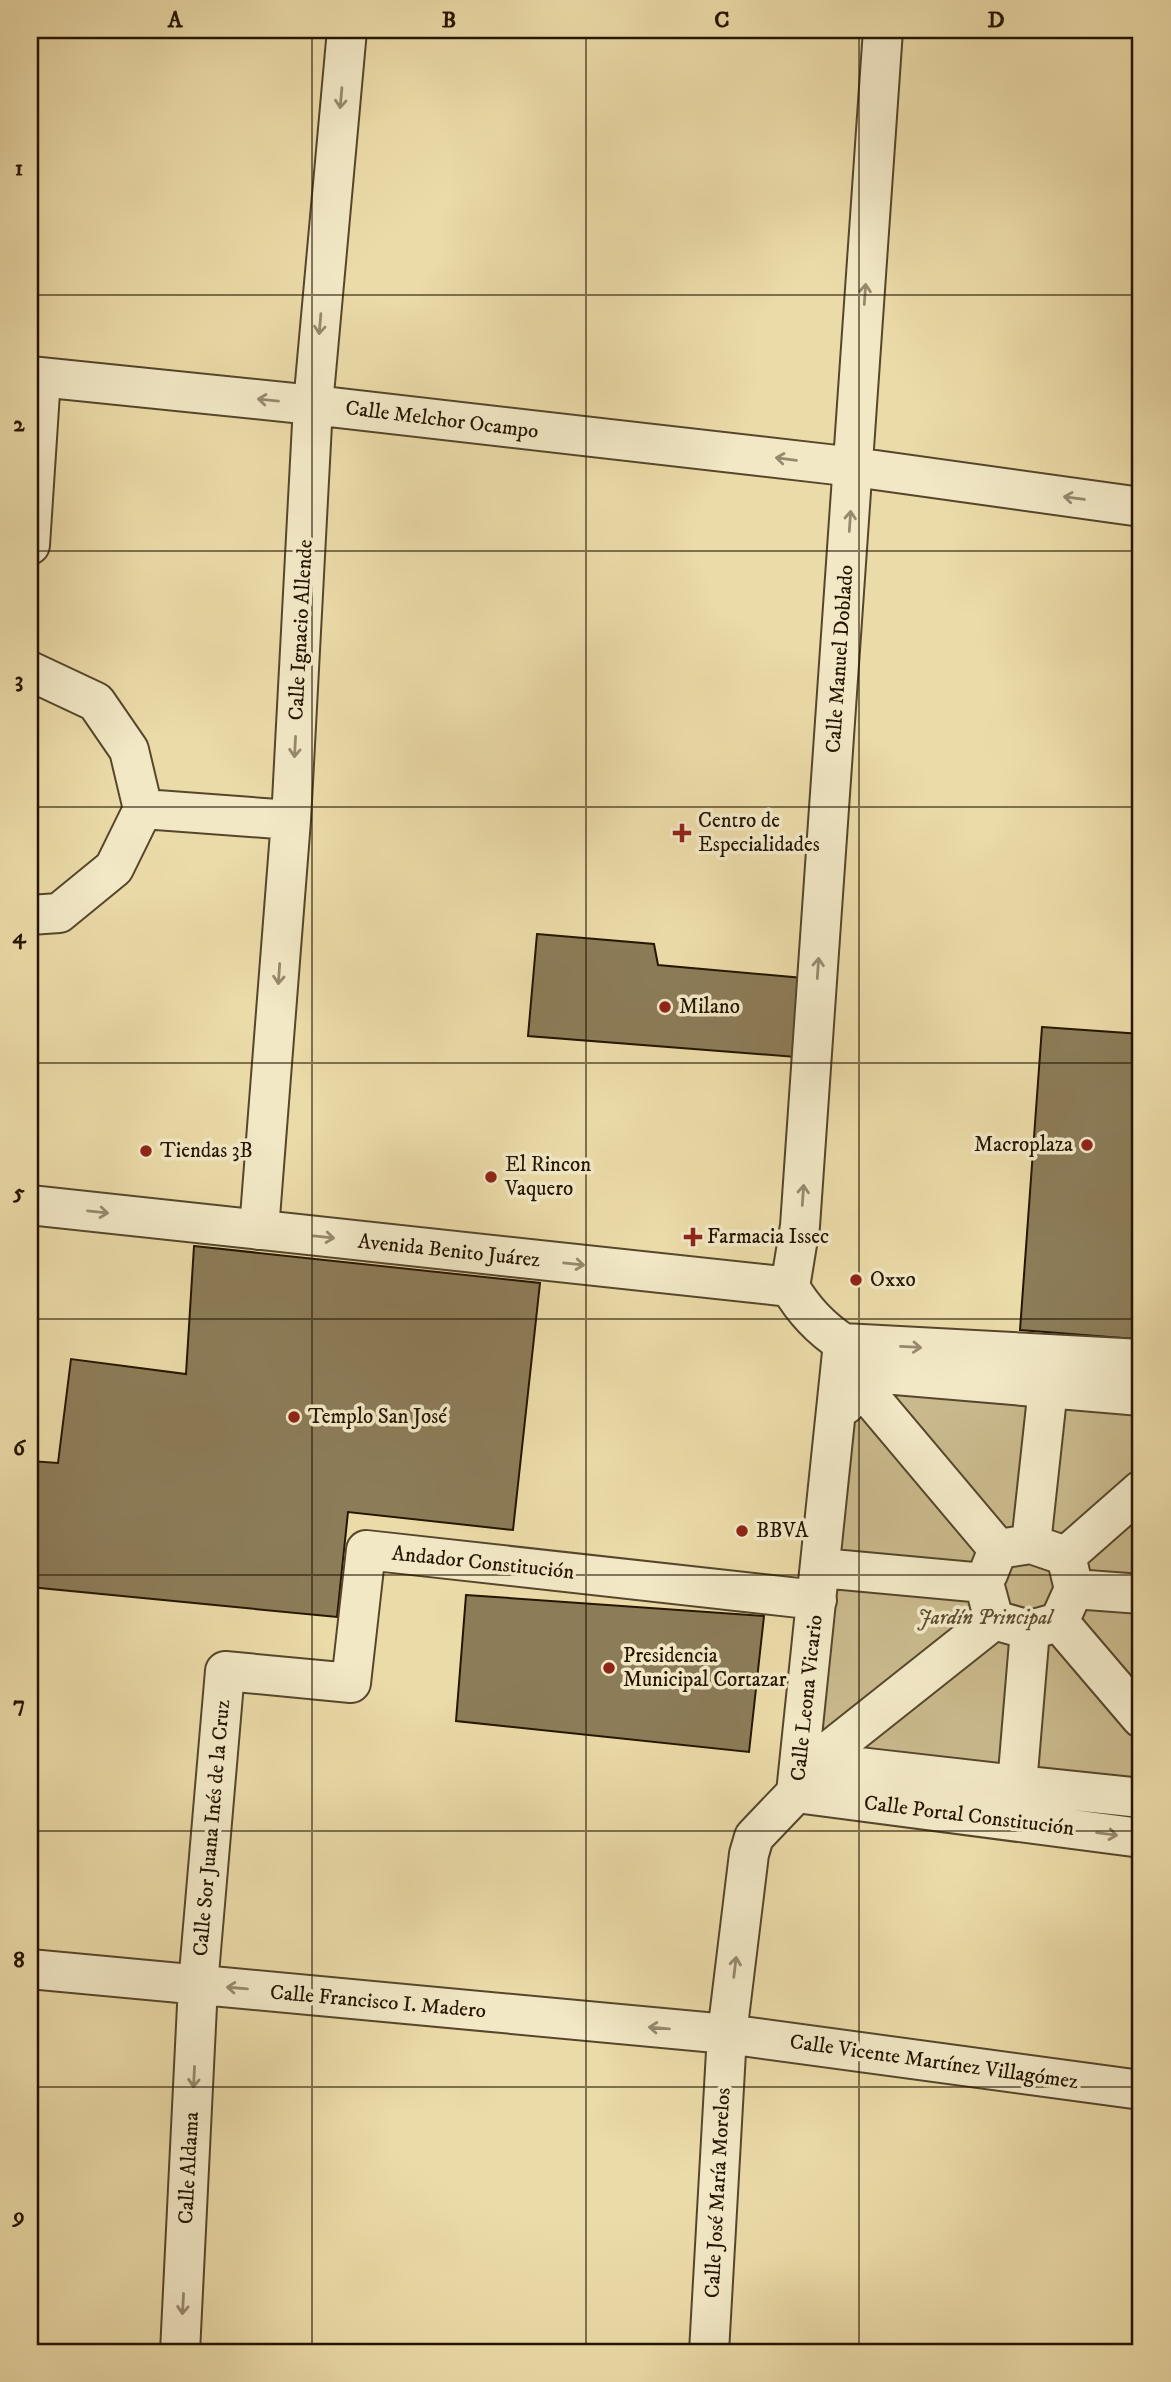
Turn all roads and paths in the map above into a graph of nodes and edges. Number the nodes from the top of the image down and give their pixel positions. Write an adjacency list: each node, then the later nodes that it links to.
1 (347, 30): 4 (street, Calle Ignacio Allende, one-way to 4)
2 (883, 30): 5 (street, Calle Manuel Doblado, one-way to 2)
3 (35, 376): 4 (street, Calle Melchor Ocampo, one-way to 3); 7 (street)
4 (313, 405): 5 (street, Calle Melchor Ocampo, one-way to 4); 10 (street, Calle Ignacio Allende, one-way to 10)
5 (854, 467): 6 (street, Calle Melchor Ocampo, one-way to 5); 14 (street, Calle Manuel Doblado, one-way to 5)
6 (1141, 507)
7 (30, 545)
8 (30, 671): 9 (street)
9 (143, 808): 10 (street); 11 (street)
10 (291, 820): 13 (street, Calle Ignacio Allende, one-way to 13)
11 (30, 915)
12 (30, 1205): 13 (street, Avenida Benito Juárez, one-way to 13)
13 (259, 1230): 14 (street, Avenida Benito Juárez, one-way to 14)
14 (790, 1287): 15 (street)
15 (845, 1357): 16 (street, one-way to 16); 17 (street); 20 (street, Calle Leona Vicario); 21 (street)
16 (1141, 1359)
17 (1048, 1388): 18 (street); 21 (street)
18 (1141, 1396)
19 (1141, 1490): 21 (street)
20 (825, 1585): 21 (street); 23 (street, Andador Constitución); 25 (street, Calle Leona Vicario)
21 (1029, 1587): 22 (street); 24 (street); 25 (street); 26 (street)
22 (1141, 1594)
23 (225, 1671): 30 (street, Calle Sor Juana Inés de la Cruz)
24 (1141, 1718)
25 (805, 1778): 26 (street); 28 (street, Calle Portal Constitución, one-way to 28); 31 (street, Calle Leona Vicario, one-way to 25)
26 (1017, 1786): 27 (street)
27 (1141, 1798)
28 (1141, 1838)
29 (30, 1969): 30 (street, Calle Francisco I. Madero)
30 (198, 1984): 31 (street, Calle Francisco I. Madero, one-way to 30); 33 (street, Calle Aldama, one-way to 33)
31 (727, 2034): 32 (street, Calle Vicente Martínez Villagómez); 34 (street, Calle José María Morelos)
32 (1141, 2090)
33 (180, 2352)
34 (709, 2352)

